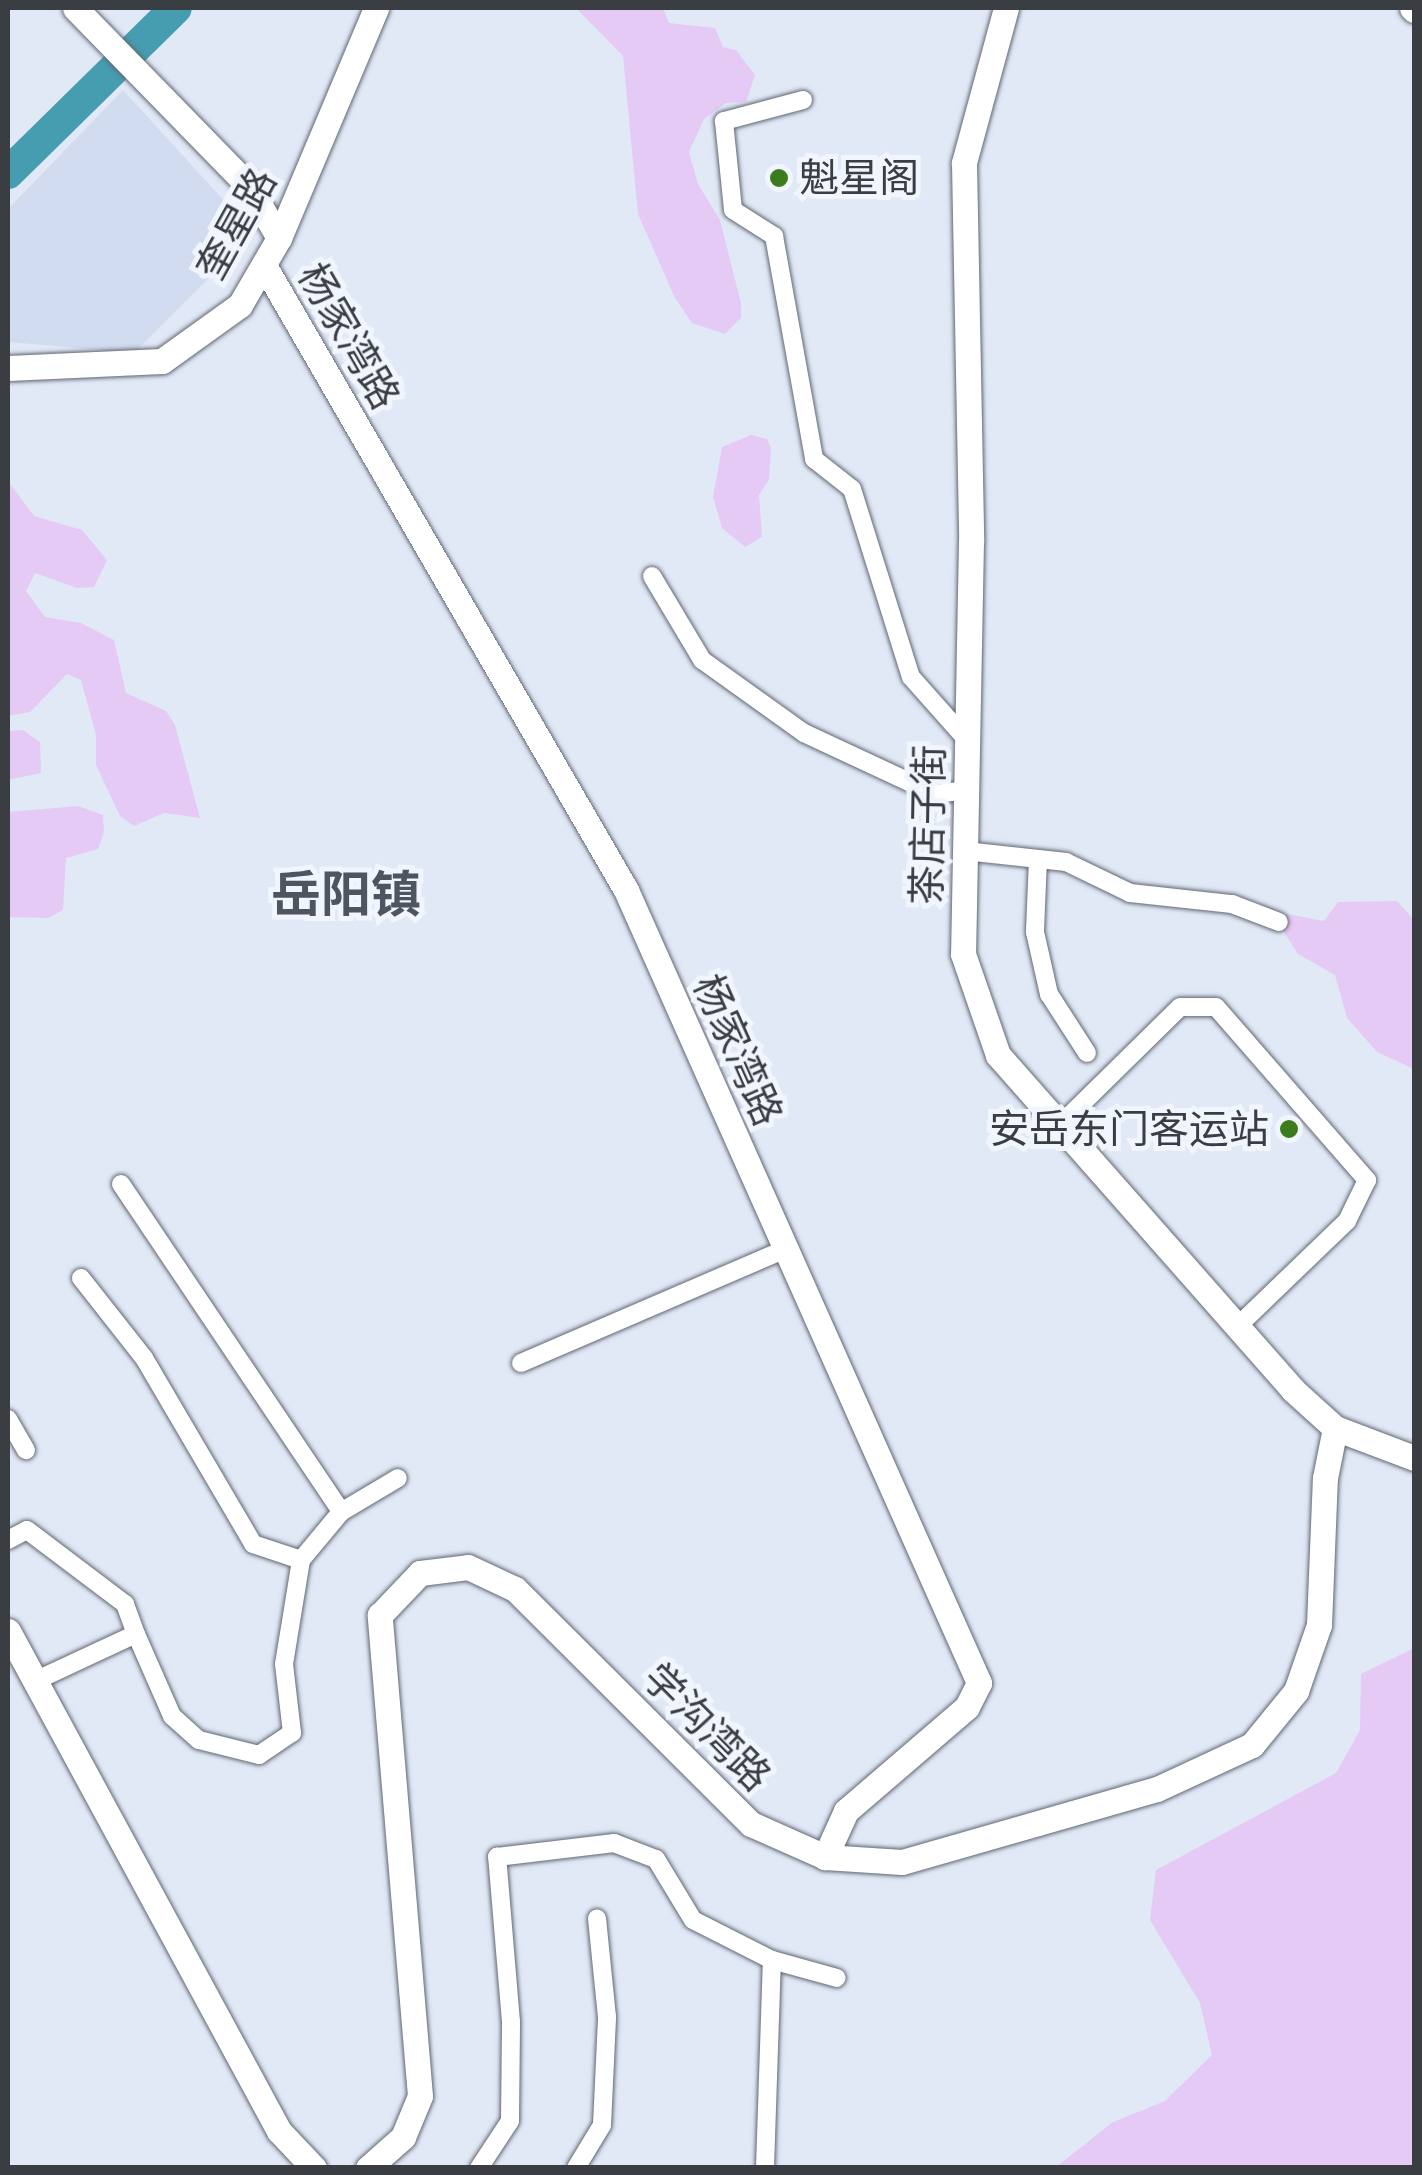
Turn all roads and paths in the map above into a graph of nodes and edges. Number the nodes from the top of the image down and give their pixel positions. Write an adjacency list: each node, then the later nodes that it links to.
1 (75, 8): 5 (street)
2 (376, 8): 5 (street, 奎星路)
3 (1006, 8): 9 (street, 茶店子街)
4 (803, 100): 9 (street)
5 (279, 238): 6 (street, 奎星路)
6 (265, 266): 7 (street, 奎星路); 17 (street, 杨家湾路)
7 (8, 368)
8 (652, 576): 10 (street)
9 (967, 740): 10 (street, 茶店子街)
10 (966, 790): 11 (street, 茶店子街)
11 (965, 851): 12 (street); 15 (street, 茶店子街)
12 (1038, 859): 13 (street); 14 (street)
13 (1280, 922)
14 (1087, 1053)
15 (1060, 1125): 19 (street, 茶店子街); 19 (street)
16 (122, 1184): 26 (street)
17 (786, 1249): 20 (street); 32 (street, 杨家湾路)
18 (81, 1278): 28 (street)
19 (1239, 1325): 22 (street, 茶店子街)
20 (521, 1364)
21 (8, 1419): 23 (street)
22 (1335, 1428): 24 (street, 茶店子街); 32 (street, 学沟湾路)
23 (26, 1450)
24 (1414, 1458)
25 (398, 1478): 26 (street)
26 (341, 1512): 28 (street)
27 (8, 1540): 30 (street)
28 (301, 1560): 30 (street)
29 (8, 1631): 31 (street)
30 (136, 1634): 31 (street)
31 (35, 1682): 36 (street)
32 (824, 1856): 37 (street, 学沟湾路)
33 (597, 1919): 39 (street)
34 (772, 1960): 35 (street); 38 (street); 40 (street)
35 (837, 1978)
36 (314, 2168)
37 (368, 2168)
38 (479, 2168)
39 (576, 2168)
40 (766, 2168)

